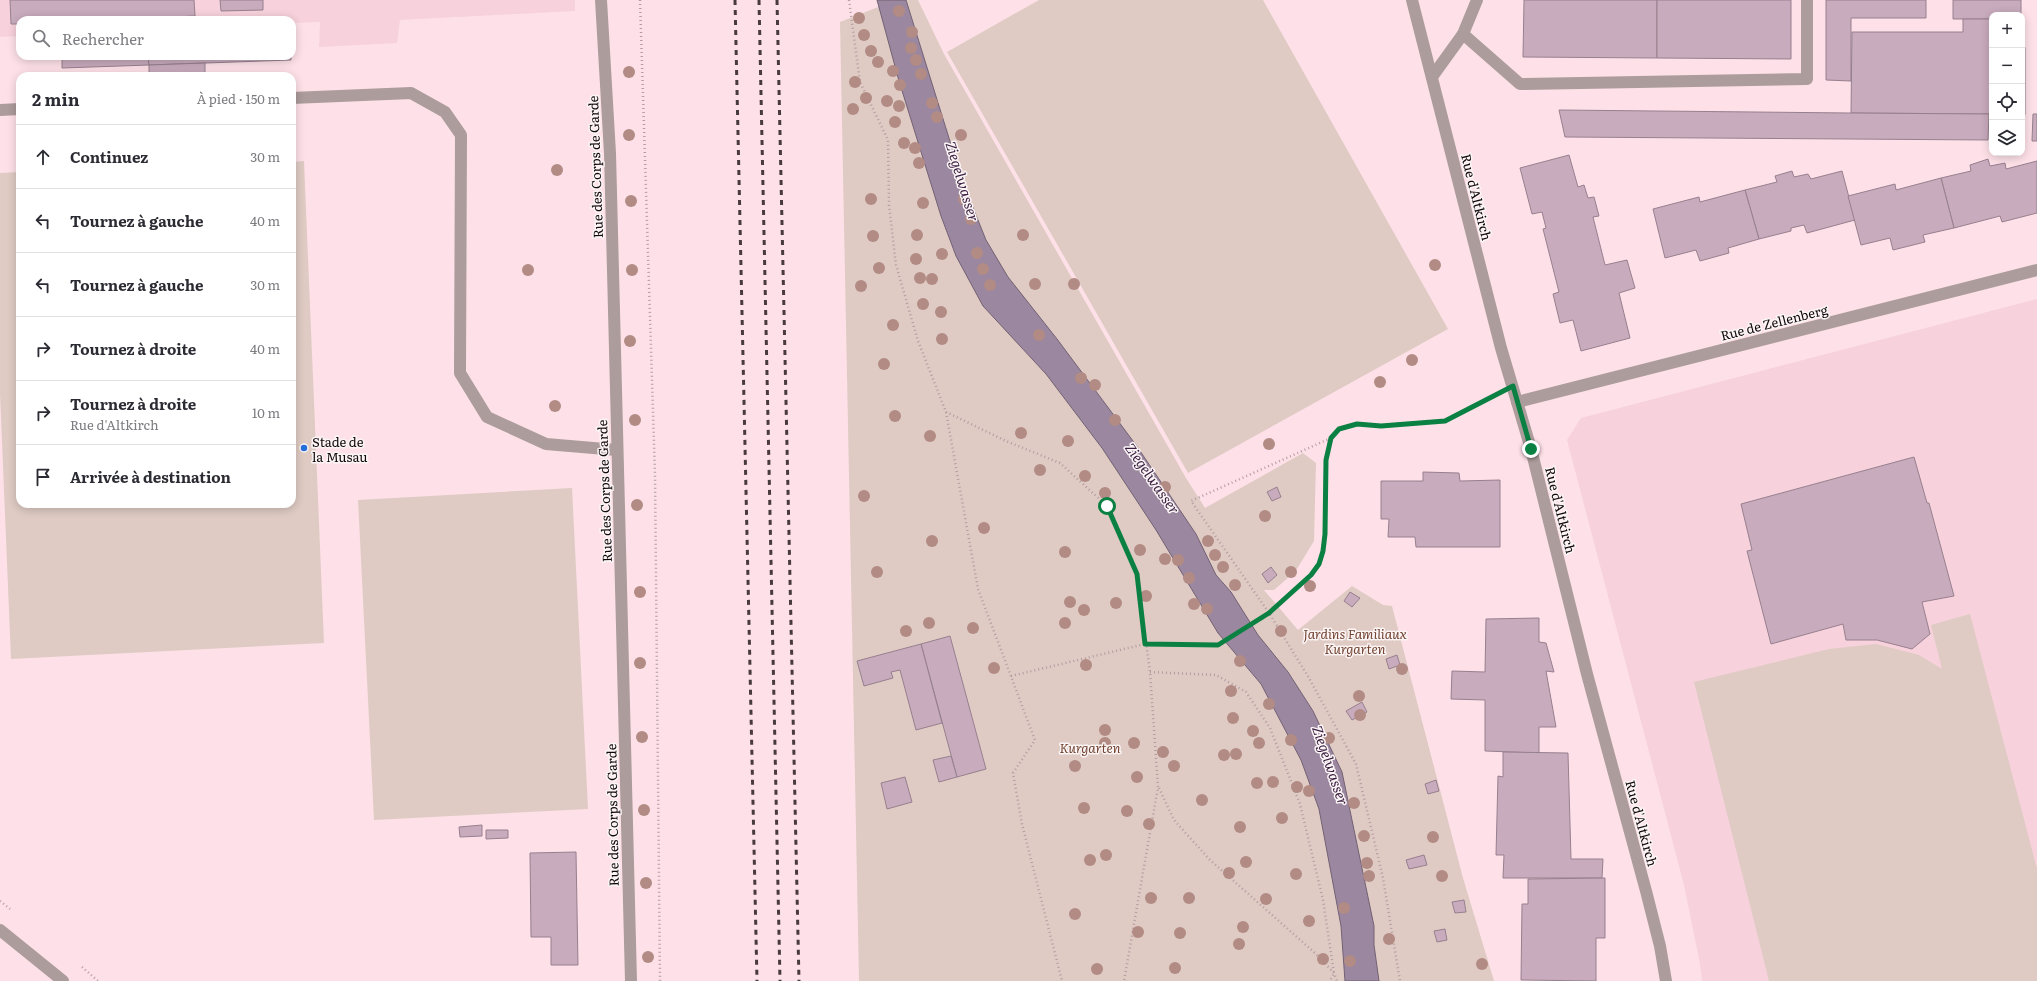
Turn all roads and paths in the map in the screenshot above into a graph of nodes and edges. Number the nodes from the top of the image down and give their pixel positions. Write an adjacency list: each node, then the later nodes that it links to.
1 (602, 0): 17 (street, Rue des Corps de Garde)
2 (640, 0): 27 (path)
3 (849, 0): 15 (path)
4 (1412, 0): 8 (street, Rue d'Altkirch)
5 (1477, 0): 7 (street)
6 (1807, 0): 7 (street)
7 (1463, 34): 8 (street)
8 (1432, 77): 13 (street, Rue d'Altkirch)
9 (296, 98): 17 (street)
10 (16, 109): 11 (street)
11 (0, 110)
12 (2037, 270): 14 (street, Rue de Zellenberg)
13 (1513, 386): 14 (street, Rue d'Altkirch); 16 (path)
14 (1517, 402): 33 (street, Rue d'Altkirch)
15 (946, 412): 19 (path); 21 (path)
16 (1331, 438): 18 (path); 18 (path)
17 (617, 450): 26 (street, Rue des Corps de Garde)
18 (1269, 613): 19 (path); 32 (path)
19 (1145, 644): 20 (path); 21 (path)
20 (1150, 672): 22 (path); 24 (path)
21 (1011, 676): 28 (path)
22 (1158, 788): 24 (path); 29 (path)
23 (0, 930): 25 (street)
24 (1334, 973): 30 (path); 31 (path)
25 (63, 981)
26 (631, 981)
27 (660, 981)
28 (1062, 981)
29 (1124, 981)
30 (1330, 981)
31 (1337, 981)
32 (1400, 981)
33 (1666, 981)

